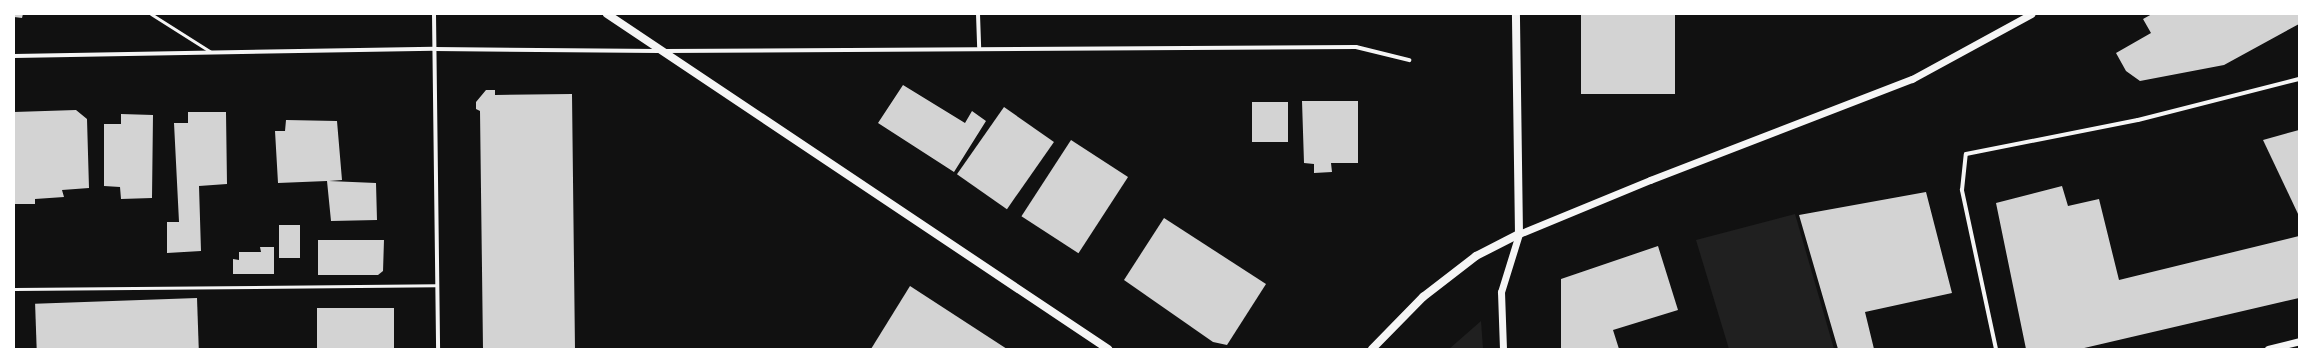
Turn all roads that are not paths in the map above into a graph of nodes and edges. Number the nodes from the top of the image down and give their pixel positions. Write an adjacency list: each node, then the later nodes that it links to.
1 (151, 14): 10 (lane)
2 (434, 14): 8 (street)
3 (606, 14): 9 (main road)
4 (978, 14): 7 (street)
5 (1516, 14): 14 (main road)
6 (2031, 14): 14 (street)
7 (979, 47): 9 (street); 12 (street)
8 (434, 49): 9 (street); 10 (street); 15 (street)
9 (662, 51): 19 (main road)
10 (211, 52): 11 (street)
11 (14, 56)
12 (1409, 60)
13 (2299, 78): 22 (street)
14 (1520, 234): 20 (main road); 21 (street)
15 (438, 285): 16 (lane); 18 (street)
16 (14, 289)
17 (2299, 341): 23 (street)
18 (438, 349)
19 (1108, 349)
20 (1371, 349)
21 (1503, 349)
22 (1996, 349)
23 (2268, 349)

